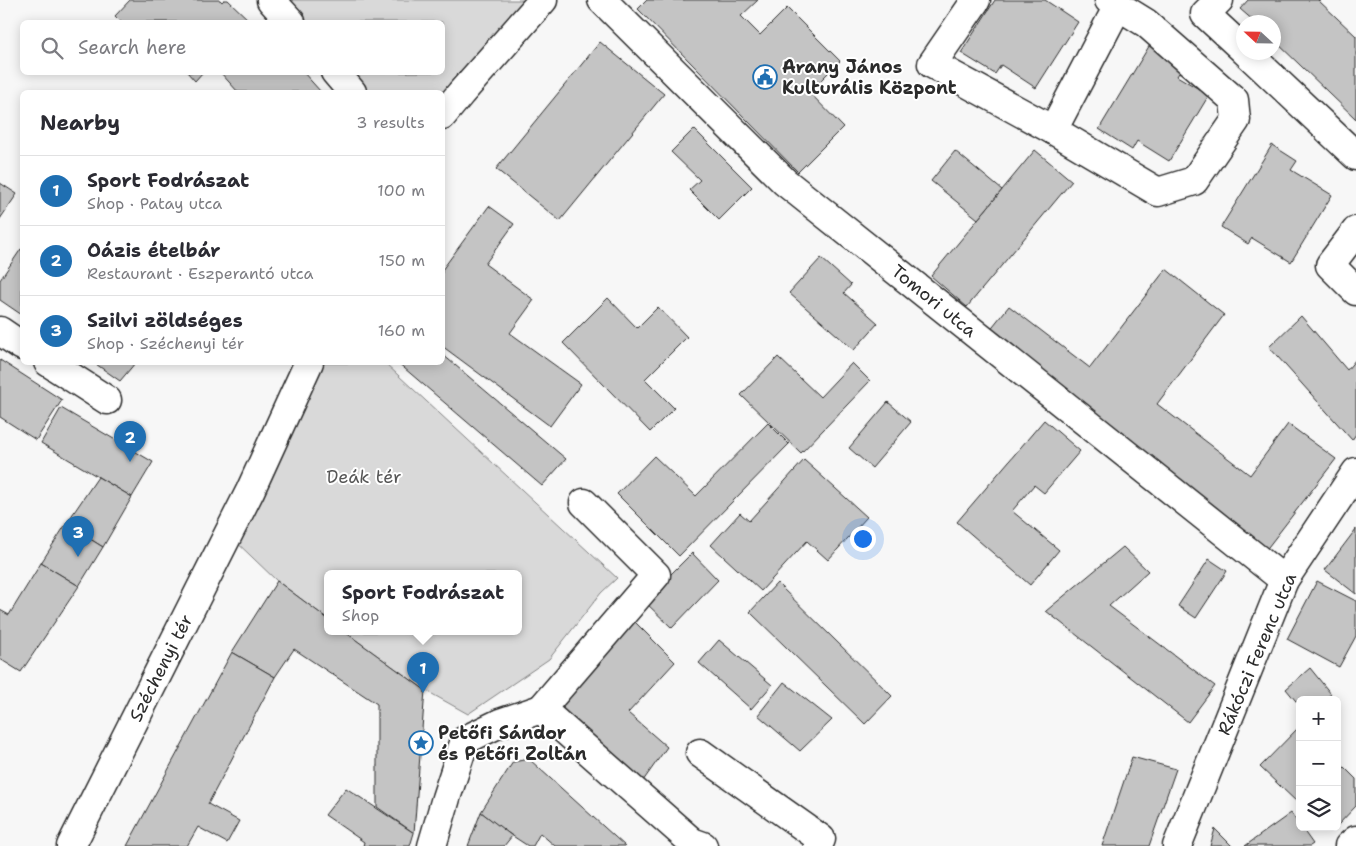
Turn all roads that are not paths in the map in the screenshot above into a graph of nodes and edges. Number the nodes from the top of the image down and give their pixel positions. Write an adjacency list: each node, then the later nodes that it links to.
1 (271, 0): 7 (street)
2 (543, 0): 12 (street)
3 (602, 0): 24 (street, Tomori utca)
4 (976, 0): 13 (street)
5 (1219, 0): 8 (street)
6 (1113, 3): 13 (street); 13 (street)
7 (288, 20)
8 (1236, 44)
9 (1254, 60): 14 (street)
10 (338, 75): 11 (street)
11 (350, 90)
12 (445, 112)
13 (1053, 130)
14 (1356, 156)
15 (1356, 231): 16 (street)
16 (1356, 291)
17 (0, 331): 18 (street)
18 (20, 345)
19 (53, 365): 21 (street)
20 (308, 365): 29 (street, Széchenyi tér)
21 (107, 400)
22 (1356, 472): 24 (street, Rákóczi Ferenc utca)
23 (584, 503): 25 (street)
24 (1284, 580): 32 (street, Rákóczi Ferenc utca)
25 (541, 709): 28 (street); 30 (street)
26 (700, 753): 31 (street)
27 (1356, 840): 33 (street)
28 (696, 845)
29 (71, 846)
30 (432, 846)
31 (818, 846)
32 (1177, 846)
33 (1349, 846)

